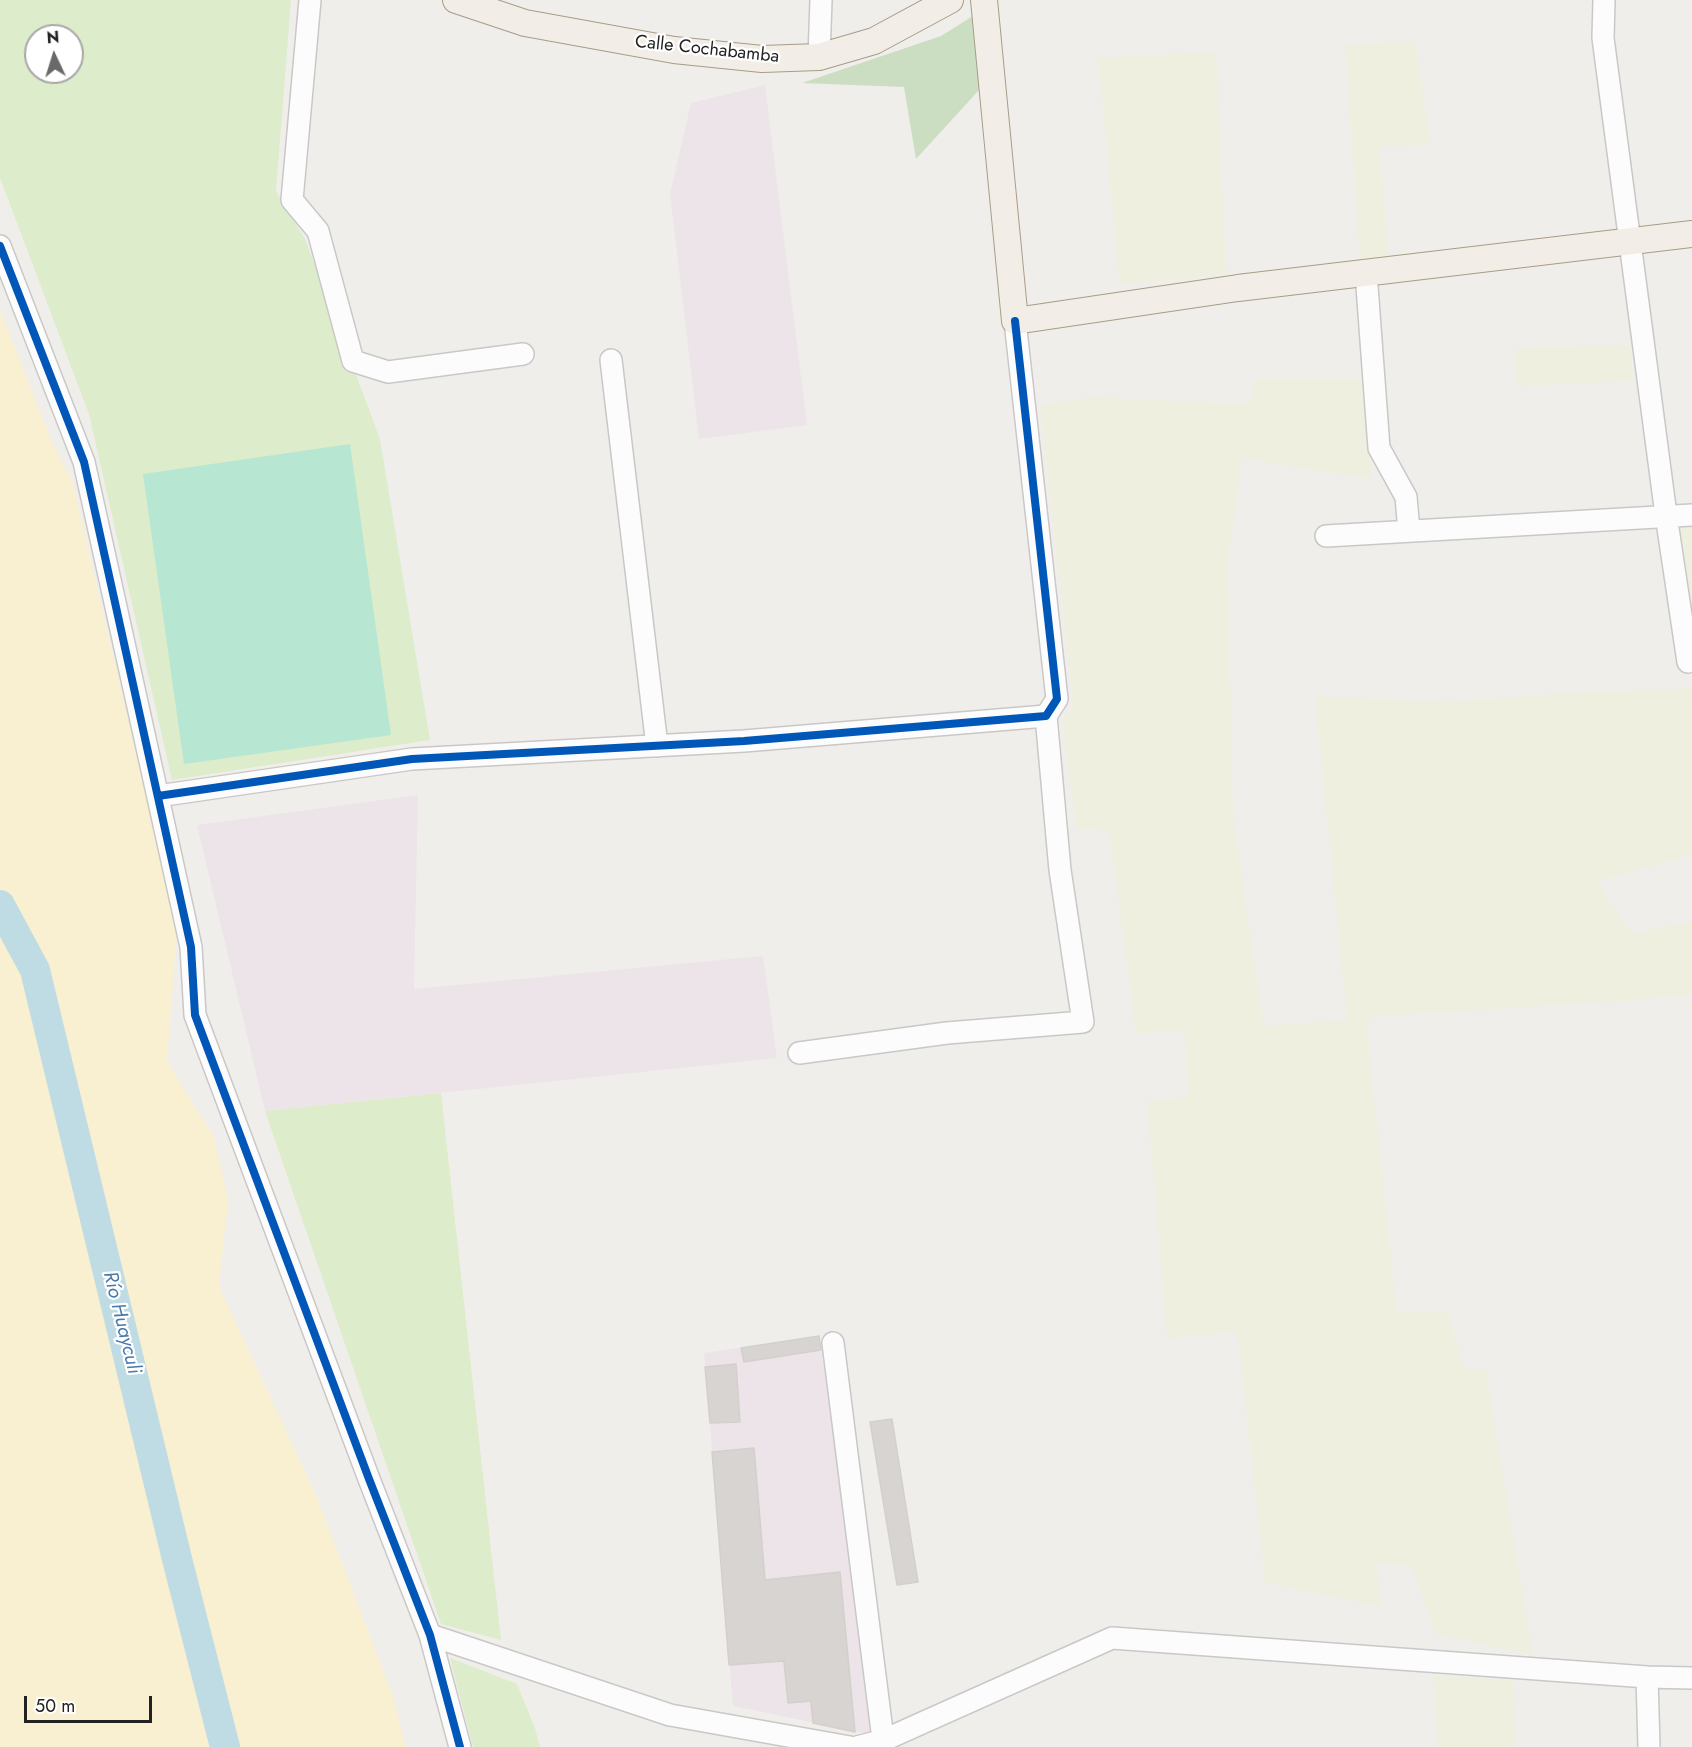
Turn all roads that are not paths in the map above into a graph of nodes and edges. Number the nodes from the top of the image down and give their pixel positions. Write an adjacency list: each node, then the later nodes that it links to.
1 (310, 0): 13 (street)
2 (456, 0): 7 (main road, Calle Cochabamba)
3 (821, 0): 7 (street)
4 (950, 0): 7 (main road, Calle Cochabamba)
5 (984, 0): 12 (main road)
6 (1604, 0): 9 (street)
7 (819, 57)
8 (1692, 234): 9 (main road)
9 (1630, 242): 11 (main road); 15 (street)
10 (0, 246): 22 (street)
11 (1366, 273): 12 (main road); 17 (street)
12 (1015, 321): 20 (street)
13 (523, 354)
14 (611, 360): 21 (street)
15 (1666, 515): 16 (street); 17 (street); 19 (street)
16 (1692, 515)
17 (1409, 531): 18 (street)
18 (1326, 536)
19 (1688, 662)
20 (1046, 716): 21 (street); 23 (street)
21 (657, 746): 22 (street)
22 (158, 796): 25 (street)
23 (799, 1053)
24 (833, 1343): 28 (street)
25 (430, 1635): 29 (street); 30 (street)
26 (1647, 1677): 27 (street); 28 (street); 32 (street)
27 (1692, 1678)
28 (884, 1744): 31 (street)
29 (460, 1747)
30 (849, 1747)
31 (857, 1747)
32 (1649, 1747)

